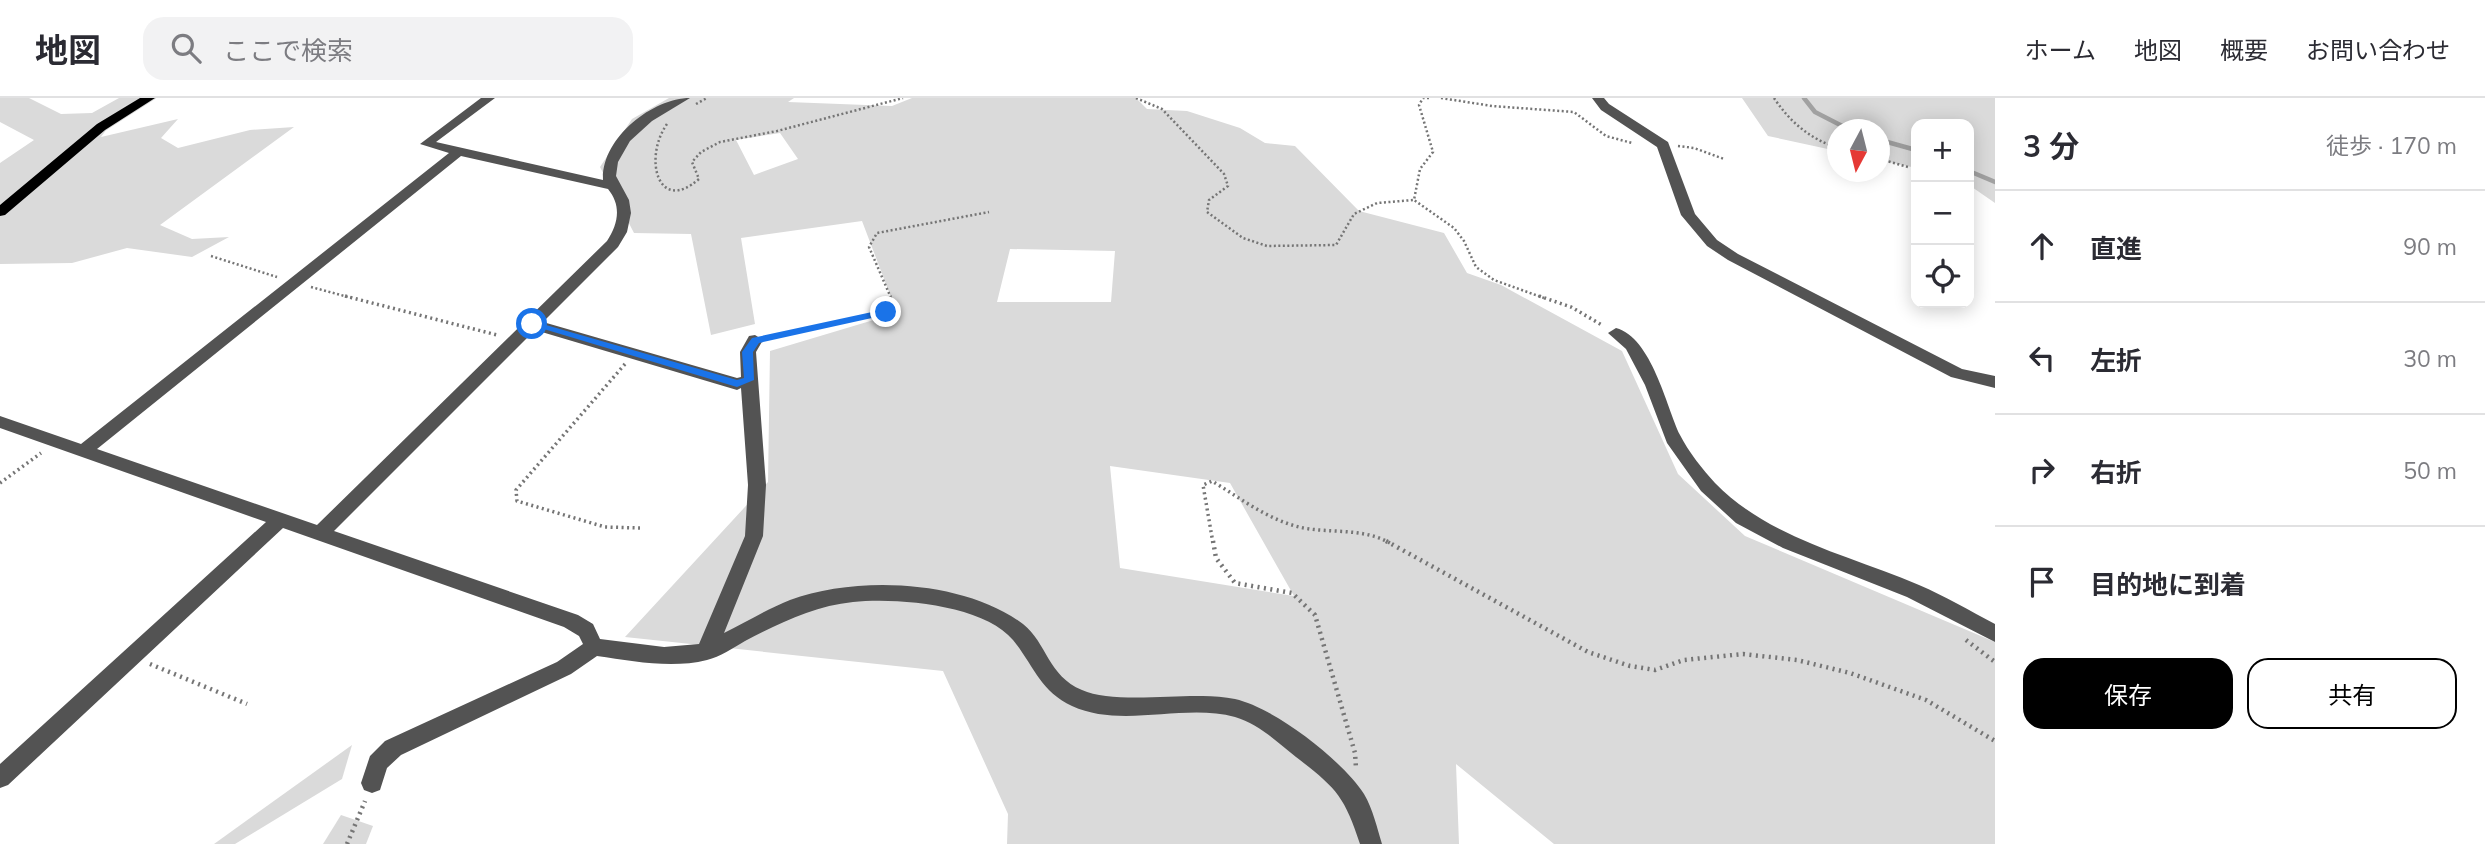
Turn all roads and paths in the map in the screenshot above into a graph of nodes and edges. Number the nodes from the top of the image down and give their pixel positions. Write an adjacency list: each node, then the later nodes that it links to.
1 (149, 98): 20 (main road)
2 (489, 98): 14 (street)
3 (707, 98): 10 (path)
4 (903, 98): 11 (path)
5 (1136, 98): 19 (path)
6 (1429, 98): 19 (path)
7 (1441, 98): 12 (path)
8 (1598, 98): 12 (street)
9 (1774, 98): 13 (path)
10 (686, 104): 18 (street)
11 (670, 122)
12 (1663, 145): 15 (path); 30 (street)
13 (1827, 145)
14 (458, 152): 18 (street); 23 (street)
15 (1724, 159)
16 (1890, 162): 17 (path)
17 (1908, 167)
18 (611, 186): 24 (street)
19 (1414, 200): 25 (path)
20 (0, 212)
21 (989, 212): 27 (path)
22 (211, 256): 23 (path)
23 (294, 282): 26 (path); 33 (street)
24 (532, 324): 26 (street); 28 (street)
25 (1616, 333): 38 (street)
26 (516, 340): 37 (street)
27 (755, 340): 29 (street)
28 (633, 355): 29 (street); 36 (path)
29 (749, 380): 40 (street)
30 (1995, 382)
31 (0, 422): 32 (street)
32 (57, 441): 33 (street); 34 (path)
33 (84, 450): 35 (street)
34 (0, 483)
35 (280, 520): 37 (street); 41 (street)
36 (640, 528)
37 (320, 534): 39 (street)
38 (1995, 634)
39 (594, 646): 40 (street); 45 (street)
40 (706, 652): 46 (street)
41 (132, 657): 42 (path); 44 (street)
42 (247, 704)
43 (1995, 741): 46 (path)
44 (0, 778)
45 (372, 783): 47 (path)
46 (1358, 804): 48 (street)
47 (347, 844)
48 (1371, 844)

